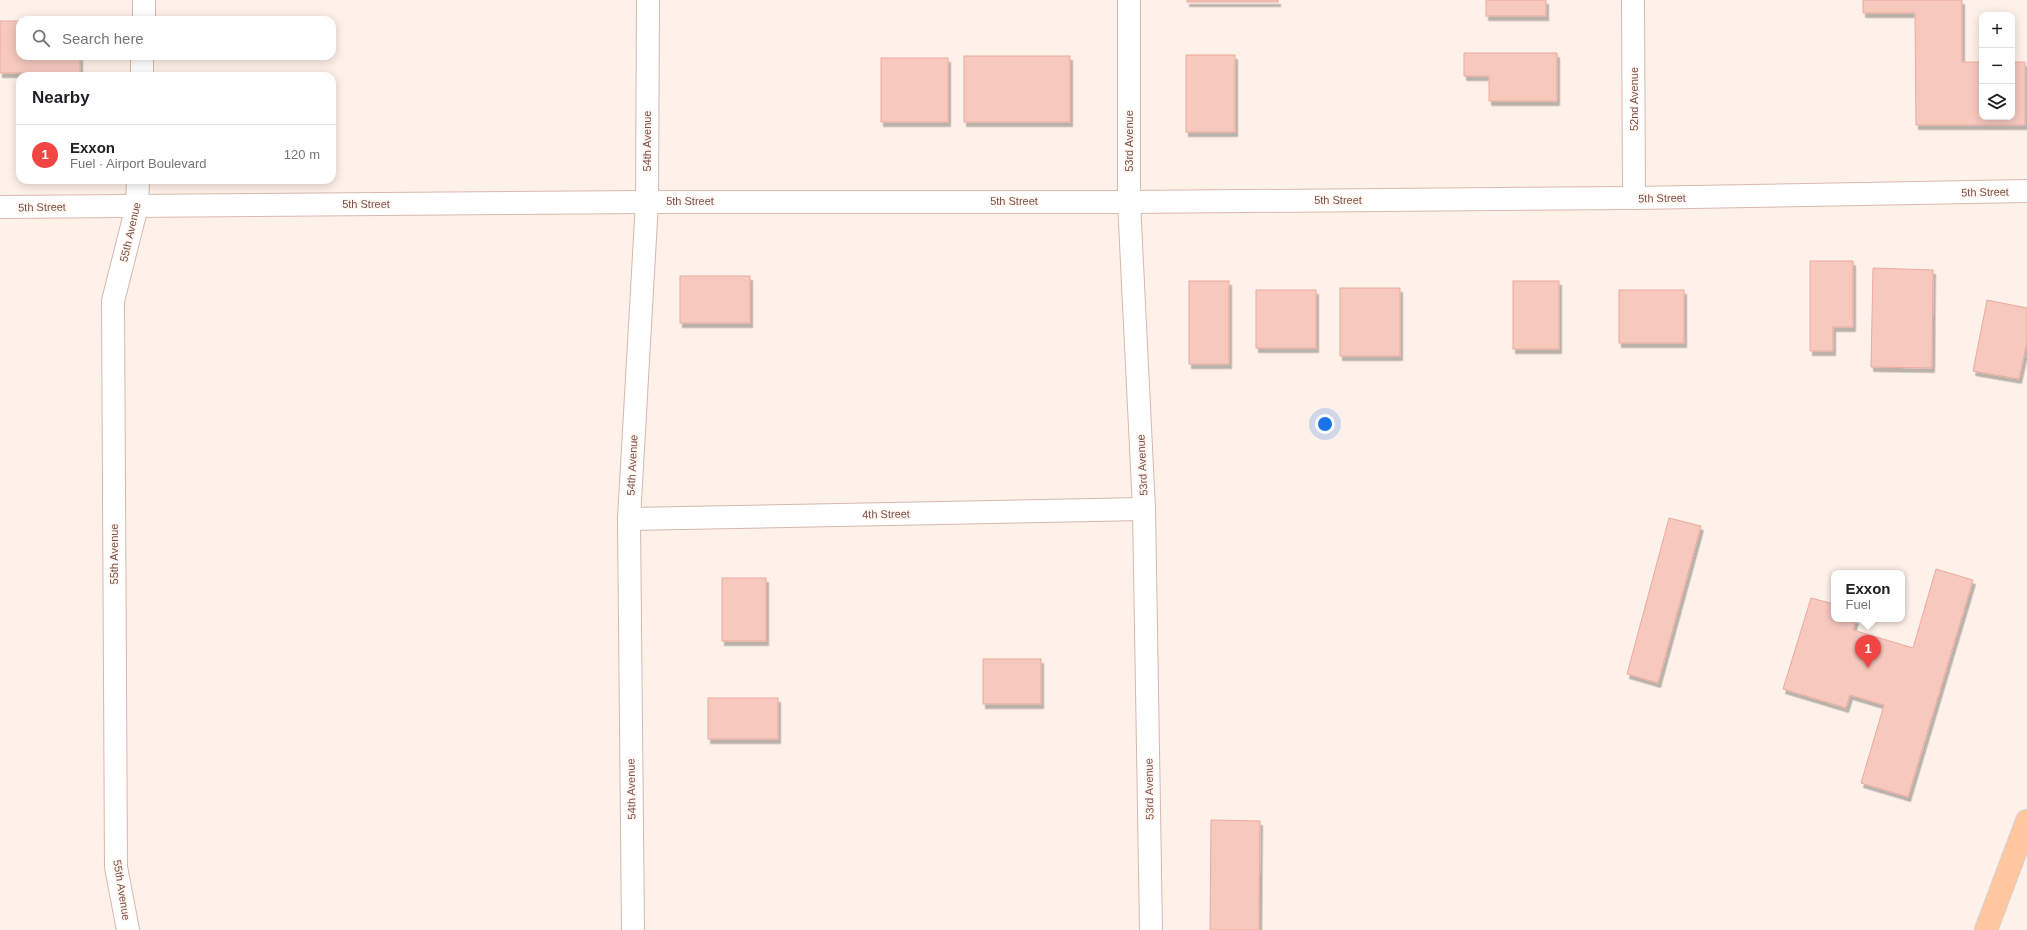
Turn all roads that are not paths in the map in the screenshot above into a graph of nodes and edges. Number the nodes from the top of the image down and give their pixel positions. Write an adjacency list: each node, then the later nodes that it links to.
1 (144, 0): 5 (street)
2 (648, 0): 11 (street, 54th Avenue)
3 (1129, 0): 12 (street, 53rd Avenue)
4 (1633, 0): 10 (street, 52nd Avenue)
5 (144, 16)
6 (142, 60): 7 (street)
7 (142, 72)
8 (138, 184): 13 (street, 55th Avenue)
9 (2027, 191): 10 (street, 5th Street)
10 (1634, 198): 12 (street, 5th Street)
11 (647, 202): 12 (street, 5th Street); 13 (street, 5th Street); 16 (street, 54th Avenue)
12 (1130, 202): 15 (street, 53rd Avenue)
13 (137, 206): 14 (street, 5th Street); 18 (street, 55th Avenue)
14 (0, 207)
15 (1144, 509): 16 (street, 4th Street); 20 (street, 53rd Avenue)
16 (629, 519): 19 (street, 54th Avenue)
17 (2027, 821): 21 (main road)
18 (128, 930)
19 (633, 930)
20 (1151, 930)
21 (1986, 930)

